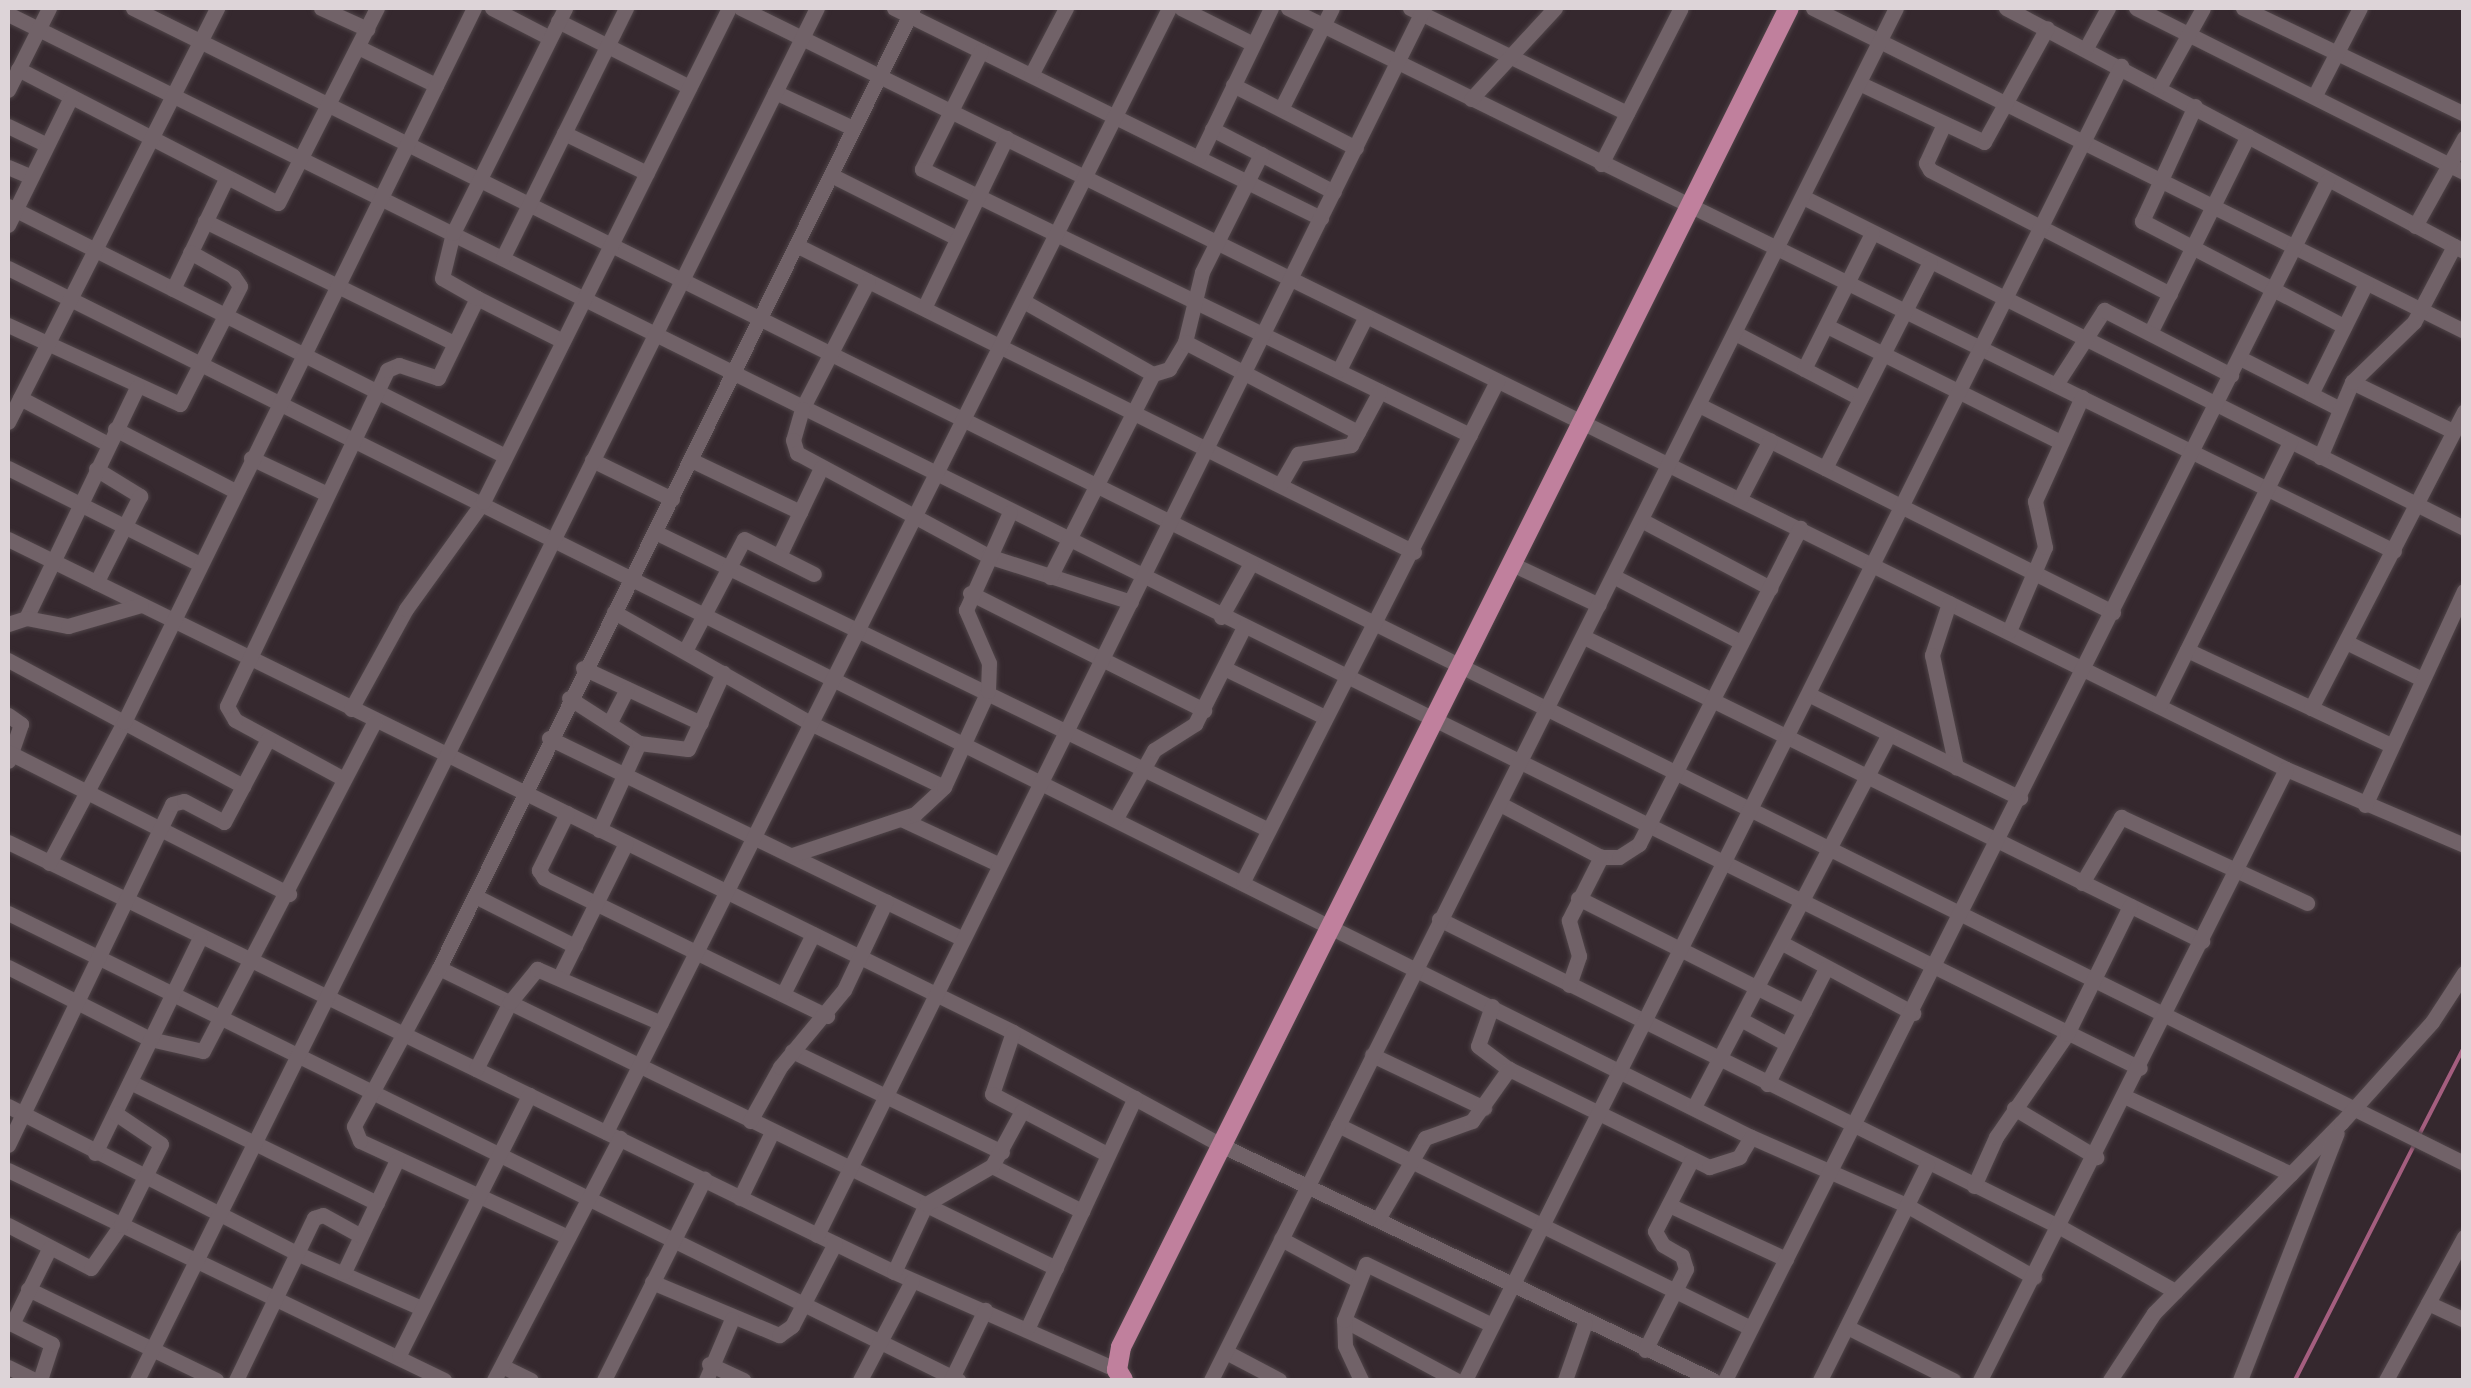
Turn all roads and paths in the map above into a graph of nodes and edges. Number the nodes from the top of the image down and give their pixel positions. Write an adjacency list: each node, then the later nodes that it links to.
1 (49, 8): 36 (street)
2 (133, 8): 40 (street)
3 (217, 8): 40 (street)
4 (320, 8): 35 (street)
5 (377, 8): 35 (street)
6 (474, 8): 55 (street)
7 (492, 8): 38 (street)
8 (626, 8): 43 (street)
9 (728, 8): 58 (street)
10 (741, 8): 39 (street)
11 (817, 8): 39 (street)
12 (1066, 8): 52 (street)
13 (1169, 8): 72 (street)
14 (1181, 8): 42 (street)
15 (1271, 8): 42 (street)
16 (1288, 8): 33 (street)
17 (1332, 8): 33 (street)
18 (1555, 8): 47 (street)
19 (1681, 8): 70 (street)
20 (1789, 8): 106 (main road)
21 (1813, 8): 41 (street)
22 (1896, 8): 41 (street)
23 (2007, 8): 34 (street)
24 (2108, 8): 45 (street)
25 (2136, 8): 37 (street)
26 (2204, 8): 37 (street)
27 (2360, 8): 48 (street)
28 (1419, 9): 47 (street); 49 (street)
29 (905, 10): 46 (street); 53 (street)
30 (2254, 10): 48 (street)
31 (8, 14): 36 (street)
32 (562, 14): 38 (street); 43 (street)
33 (1323, 25): 49 (street); 68 (street)
34 (2047, 28): 45 (street); 65 (street)
35 (367, 29): 44 (street)
36 (38, 30): 51 (street); 62 (street)
37 (2189, 36): 57 (street); 61 (street)
38 (550, 38): 97 (street)
39 (802, 38): 53 (street); 60 (street)
40 (200, 41): 62 (street); 66 (street)
41 (1881, 42): 54 (street); 65 (street)
42 (1253, 44): 56 (street)
43 (607, 45): 58 (street); 77 (street)
44 (358, 47): 55 (street); 66 (street)
45 (2086, 48): 50 (street)
46 (980, 50): 52 (street); 69 (street)
47 (1514, 53): 64 (street); 70 (street)
48 (2336, 53): 61 (street); 71 (street)
49 (1398, 62): 64 (street); 85 (street)
50 (2122, 66): 57 (street); 82 (street)
51 (18, 70): 59 (street); 63 (street)
52 (1031, 75): 72 (street)
53 (879, 76): 69 (street); 75 (street)
54 (1861, 84): 73 (street); 104 (street)
55 (436, 85): 83 (street)
56 (1234, 85): 68 (street); 76 (street)
57 (2160, 86): 67 (street)
58 (689, 87): 92 (street)
59 (8, 90)
60 (775, 92): 75 (street); 130 (street)
61 (2315, 95): 91 (street)
62 (172, 96): 79 (street); 88 (street)
63 (72, 97): 79 (street); 84 (street)
64 (1472, 99): 89 (street)
65 (2008, 104): 73 (street); 82 (street)
66 (332, 106): 83 (street); 88 (street)
67 (2196, 106): 78 (street); 98 (street)
68 (1281, 109): 85 (street)
69 (950, 110): 80 (street); 103 (street)
70 (1627, 113): 89 (street)
71 (2464, 114)
72 (1116, 116): 87 (street); 96 (street)
73 (1944, 124): 112 (street)
74 (8, 126): 84 (street)
75 (854, 128): 93 (street)
76 (1212, 129): 86 (street); 87 (street)
77 (564, 133): 92 (street); 105 (street)
78 (2248, 136): 99 (street); 108 (street)
79 (150, 138): 95 (street); 124 (street)
80 (1006, 138): 96 (street); 103 (street)
81 (2464, 138): 91 (street)
82 (2082, 141): 98 (street); 112 (street)
83 (407, 143): 97 (street); 102 (street)
84 (47, 144): 94 (street)
85 (1356, 148): 101 (street)
86 (1261, 154): 100 (street); 101 (street)
87 (1199, 157): 100 (street)
88 (304, 158): 95 (street); 102 (street)
89 (1601, 164): 106 (street)
90 (8, 167): 94 (street)
91 (2457, 169): 113 (street)
92 (647, 174): 119 (street)
93 (831, 175): 117 (street); 120 (street)
94 (31, 177): 107 (street)
95 (227, 177): 110 (street)
96 (1086, 177): 116 (street); 118 (street)
97 (478, 179): 105 (street); 114 (street)
98 (2158, 180): 108 (street); 126 (street)
99 (2327, 180): 113 (street); 122 (street)
100 (1248, 181): 109 (street); 118 (street)
101 (1334, 192): 109 (street)
102 (381, 196): 114 (street); 135 (street)
103 (978, 196): 116 (street); 117 (street)
104 (1804, 196): 115 (street); 121 (street)
105 (529, 203): 119 (street); 127 (street)
106 (1688, 206): 121 (street); 197 (main road)
107 (12, 208): 111 (street); 124 (street)
108 (2212, 208): 122 (street); 126 (street)
109 (1322, 218): 131 (street)
110 (205, 221): 125 (street); 135 (street)
111 (8, 225)
112 (2039, 226): 138 (street); 142 (street)
113 (2415, 226): 123 (street)
114 (452, 233): 127 (street); 140 (street)
115 (1872, 234): 128 (street); 133 (street)
116 (1058, 235): 141 (street); 144 (street)
117 (958, 238): 145 (street)
118 (1217, 242): 131 (street); 141 (street)
119 (612, 244): 130 (street); 143 (street)
120 (796, 244): 132 (street); 150 (street)
121 (1778, 248): 133 (street); 155 (street)
122 (2294, 248): 134 (street); 137 (street)
123 (2459, 248): 147 (street)
124 (95, 249): 136 (street); 139 (street)
125 (190, 252): 136 (street); 148 (street)
126 (2191, 252): 137 (street); 138 (street)
127 (504, 257): 143 (street)
128 (1930, 262): 142 (street); 146 (street)
129 (8, 268): 139 (street)
130 (682, 279): 150 (street); 158 (street)
131 (1291, 279): 149 (street); 157 (street)
132 (868, 281): 145 (street); 166 (street)
133 (1850, 282): 146 (street); 152 (street)
134 (2366, 283): 147 (street); 153 (street)
135 (338, 287): 163 (street); 168 (street)
136 (173, 290): 148 (street)
137 (2273, 290): 153 (street); 169 (street)
138 (2170, 294): 156 (street)
139 (70, 298): 162 (street); 170 (street)
140 (477, 298): 160 (street); 163 (street)
141 (1193, 298): 157 (street); 161 (street)
142 (2006, 298): 159 (street); 164 (street)
143 (584, 300): 158 (street); 160 (street)
144 (1025, 302): 165 (street); 174 (street)
145 (924, 308): 165 (street)
146 (1906, 308): 164 (street); 167 (street)
147 (2421, 310): 154 (street); 178 (street)
148 (225, 315): 168 (street); 170 (street)
149 (1366, 316): 172 (street); 177 (street)
150 (760, 318): 166 (street); 173 (street)
151 (8, 326): 162 (street)
152 (1827, 326): 167 (street); 171 (street)
153 (2344, 326): 184 (street)
154 (2464, 331)
155 (1735, 333): 171 (street); 189 (street)
156 (2150, 333): 159 (street); 176 (street)
157 (1265, 334): 172 (street); 175 (street)
158 (654, 336): 173 (street); 211 (street)
159 (2083, 339): 179 (street); 190 (street)
160 (562, 341): 208 (street)
161 (1185, 342): 174 (street); 175 (street)
162 (49, 343): 180 (street); 186 (street)
163 (454, 343): 182 (street)
164 (1980, 346): 179 (street); 183 (street)
165 (1002, 348): 194 (street); 195 (street)
166 (830, 353): 192 (street); 195 (street)
167 (1882, 355): 183 (street); 187 (street)
168 (303, 356): 182 (street); 188 (street)
169 (2240, 358): 176 (street); 184 (street)
170 (202, 363): 180 (street); 188 (street)
171 (1804, 369): 187 (street)
172 (1339, 370): 181 (street)
173 (732, 374): 192 (street); 212 (street)
174 (1153, 374): 194 (street)
175 (1246, 374): 198 (street); 206 (street)
176 (2231, 375): 190 (street)
177 (1498, 381): 197 (street); 200 (street)
178 (2352, 382): 191 (street); 199 (street)
179 (2058, 383): 185 (street)
180 (137, 387): 201 (street)
181 (1380, 391): 198 (street); 200 (street)
182 (377, 392): 202 (street); 208 (street)
183 (1958, 392): 204 (street); 229 (street)
184 (2311, 394): 191 (street)
185 (2082, 396): 204 (street); 207 (street)
186 (20, 398): 196 (street); 201 (street)
187 (1860, 398): 216 (street)
188 (280, 401): 202 (street); 210 (street)
189 (1699, 405): 203 (street); 213 (street)
190 (2216, 405): 205 (street); 207 (street)
191 (2338, 408): 209 (street)
192 (802, 409): 215 (street); 218 (street)
193 (2464, 411): 199 (street)
194 (1134, 414): 206 (street); 220 (street)
195 (967, 420): 218 (street); 220 (street)
196 (8, 422)
197 (1581, 422): 213 (street); 248 (main road)
198 (1358, 432): 219 (street)
199 (2453, 432): 228 (street)
200 (1470, 435): 243 (street)
201 (112, 436): 217 (street); 222 (street)
202 (355, 438): 223 (street); 226 (street)
203 (1770, 440): 216 (street); 224 (street)
204 (2060, 442): 252 (street)
205 (2290, 442): 209 (street); 221 (street)
206 (1210, 450): 219 (street); 234 (street)
207 (2192, 451): 221 (street); 267 (street)
208 (505, 456): 226 (street)
209 (2320, 457): 228 (street)
210 (251, 458): 222 (street); 223 (street)
211 (592, 460): 225 (street); 239 (street)
212 (691, 460): 225 (street); 230 (street)
213 (1670, 463): 224 (street); 233 (street)
214 (8, 468): 227 (street)
215 (821, 468): 230 (street); 232 (street)
216 (1824, 468): 229 (street)
217 (96, 469): 227 (street); 235 (street)
218 (934, 475): 231 (street); 232 (street)
219 (1280, 485): 243 (street)
220 (1098, 486): 234 (street); 241 (street)
221 (2267, 488): 242 (street); 281 (street)
222 (235, 491): 249 (street)
223 (326, 494): 282 (street)
224 (1740, 498): 236 (street)
225 (672, 499): 238 (street)
226 (483, 502): 239 (street); 301 (street)
227 (79, 504): 235 (street); 246 (street)
228 (2416, 505): 237 (street); 242 (street)
229 (1902, 506): 251 (street); 252 (street)
230 (800, 512): 244 (street)
231 (1010, 512): 241 (street); 245 (street)
232 (916, 514): 245 (street); 275 (street)
233 (1643, 521): 254 (street); 259 (street)
234 (1174, 522): 247 (street); 257 (street)
235 (126, 527): 249 (street); 258 (street)
236 (1800, 528): 251 (street); 259 (street)
237 (2464, 528)
238 (655, 532): 250 (street); 255 (street)
239 (554, 538): 255 (street); 319 (street)
240 (8, 539): 246 (street)
241 (1070, 542): 256 (street); 257 (street)
242 (2394, 551): 279 (street)
243 (1414, 552): 273 (street)
244 (779, 556): 250 (street); 253 (street)
245 (988, 556): 256 (street); 260 (street)
246 (52, 561): 258 (street); 270 (street)
247 (1251, 562): 269 (street); 273 (street)
248 (1510, 562): 265 (street); 285 (main road)
249 (200, 564): 271 (street)
250 (728, 565): 268 (street); 275 (street)
251 (1873, 566): 263 (street); 295 (street)
252 (2038, 573): 267 (street); 276 (street)
253 (814, 574)
254 (1613, 576): 265 (street); 278 (street)
255 (632, 577): 266 (street); 268 (street)
256 (1050, 577): 262 (street)
257 (1145, 580): 262 (street); 269 (street)
258 (96, 583): 264 (street)
259 (1770, 588): 278 (street)
260 (970, 592): 284 (street); 294 (street)
261 (2464, 592): 292 (street)
262 (1130, 602): 284 (street)
263 (1950, 604): 276 (street); 322 (street)
264 (141, 605): 270 (street); 271 (street)
265 (1599, 605): 277 (street)
266 (614, 612): 280 (street); 286 (street)
267 (2112, 612): 288 (street)
268 (705, 614): 280 (street); 291 (street)
269 (1222, 616): 274 (street)
270 (26, 618): 272 (street)
271 (174, 620): 282 (street); 308 (street)
272 (8, 624)
273 (1378, 624): 285 (street); 290 (street)
274 (1244, 627): 287 (street); 290 (street)
275 (857, 631): 291 (street); 294 (street)
276 (2009, 631): 288 (street)
277 (1584, 637): 297 (street); 298 (street)
278 (1741, 642): 297 (street)
279 (2346, 642): 292 (street); 300 (street)
280 (686, 649): 289 (street)
281 (2187, 650): 299 (street); 300 (street)
282 (246, 657): 301 (street); 315 (street)
283 (8, 660): 308 (street)
284 (1099, 661): 302 (street); 311 (street)
285 (1460, 665): 298 (street); 305 (main road)
286 (583, 668): 293 (street); 296 (street)
287 (1224, 668): 302 (street); 304 (street)
288 (2084, 669): 299 (street); 334 (street)
289 (723, 673): 309 (street); 310 (street)
290 (1345, 676): 304 (street); 305 (street)
291 (834, 677): 309 (street); 316 (street)
292 (2422, 679): 318 (street)
293 (627, 689): 306 (street); 310 (street)
294 (988, 691): 311 (street); 316 (street)
295 (1810, 695): 312 (street); 314 (street)
296 (568, 698): 306 (street); 313 (street)
297 (1714, 701): 314 (street); 325 (street)
298 (1552, 706): 321 (street); 325 (street)
299 (2160, 706): 323 (street)
300 (2312, 708): 318 (street)
301 (352, 709): 307 (street)
302 (1204, 710): 324 (street)
303 (8, 716): 320 (street)
304 (1326, 718): 344 (street)
305 (1434, 719): 321 (street); 372 (main road)
306 (610, 720): 317 (street)
307 (375, 721): 319 (street); 328 (street)
308 (124, 722): 330 (street); 333 (street)
309 (810, 722): 331 (street); 345 (street)
310 (700, 723): 317 (street)
311 (1063, 733): 324 (street); 329 (street)
312 (1888, 736): 322 (street); 327 (street)
313 (548, 738): 326 (street); 332 (street)
314 (1790, 738): 327 (street); 337 (street)
315 (268, 739): 328 (street); 330 (street)
316 (966, 742): 329 (street); 331 (street)
317 (639, 743): 326 (street)
318 (2391, 745): 336 (street)
319 (446, 755): 332 (street); 397 (street)
320 (9, 756): 333 (street)
321 (1524, 763): 335 (street); 342 (street)
322 (1956, 767): 334 (street)
323 (2286, 769): 336 (street); 356 (street)
324 (1139, 770): 339 (street); 344 (street)
325 (1678, 770): 337 (street); 342 (street)
326 (624, 775): 343 (street); 345 (street)
327 (1866, 776): 346 (street); 350 (street)
328 (344, 780): 360 (street)
329 (1040, 781): 339 (street); 354 (street)
330 (243, 786): 341 (street)
331 (944, 787): 340 (street)
332 (524, 792): 338 (street); 361 (street)
333 (86, 793): 341 (street); 353 (street)
334 (2020, 798): 346 (street)
335 (1502, 805): 352 (street); 371 (street)
336 (2365, 805): 349 (street)
337 (1754, 811): 350 (street); 355 (street)
338 (567, 814): 343 (street); 365 (street)
339 (1116, 818): 357 (street)
340 (901, 819): 351 (street); 354 (street)
341 (158, 828): 360 (street); 366 (street)
342 (1651, 828): 352 (street); 355 (street)
343 (599, 830): 348 (street)
344 (1269, 830): 357 (street)
345 (754, 838): 351 (street); 359 (street)
346 (1998, 841): 358 (street); 370 (street)
347 (8, 842): 353 (street)
348 (626, 843): 359 (street); 365 (street)
349 (2464, 845)
350 (1828, 848): 363 (street); 370 (street)
351 (792, 855): 364 (street)
352 (1601, 857): 362 (street)
353 (48, 862): 366 (street)
354 (998, 864): 375 (street)
355 (1726, 864): 363 (street); 379 (street)
356 (2239, 868): 358 (street); 367 (street); 376 (street)
357 (1244, 881): 372 (street)
358 (2082, 882): 368 (street)
359 (728, 892): 373 (street); 380 (street)
360 (289, 894): 383 (street)
361 (475, 896): 378 (street); 386 (street)
362 (1578, 898): 379 (street); 392 (street)
363 (1798, 900): 377 (street); 388 (street)
364 (886, 901): 375 (street); 381 (street)
365 (597, 902): 378 (street); 380 (street)
366 (129, 903): 374 (street); 382 (street)
367 (2307, 903)
368 (2130, 906): 376 (street); 391 (street)
369 (8, 913): 382 (street)
370 (1962, 914): 388 (street); 391 (street)
371 (1439, 919): 384 (street); 392 (street)
372 (1332, 925): 384 (street); 448 (main road)
373 (813, 934): 381 (street); 395 (street)
374 (200, 938): 383 (street); 394 (street)
375 (962, 938): 396 (street)
376 (2202, 941): 404 (street)
377 (1782, 943): 387 (street); 393 (street)
378 (575, 946): 390 (street)
379 (1682, 951): 393 (street); 407 (street)
380 (698, 952): 395 (street); 408 (street)
381 (860, 957): 396 (street); 403 (street)
382 (100, 960): 394 (street); 399 (street)
383 (253, 964): 397 (street); 405 (street)
384 (1416, 966): 400 (street); 416 (street)
385 (8, 967): 399 (street)
386 (439, 968): 398 (street); 410 (street)
387 (1826, 968): 401 (street); 402 (street)
388 (1934, 970): 402 (street); 411 (street)
389 (2464, 973): 434 (street)
390 (560, 976): 398 (street); 408 (street)
391 (2094, 978): 404 (street); 411 (street)
392 (1569, 985): 407 (street)
393 (1759, 988): 401 (street); 406 (street)
394 (171, 994): 405 (street); 412 (street)
395 (783, 994): 403 (street)
396 (936, 994): 409 (street); 427 (street)
397 (326, 997): 410 (street); 415 (street)
398 (510, 1002): 418 (street); 421 (street)
399 (78, 1004): 412 (street); 438 (street)
400 (1492, 1006): 419 (street); 422 (street)
401 (1804, 1011): 413 (street)
402 (1913, 1013): 442 (street)
403 (827, 1016): 414 (street)
404 (2167, 1016): 420 (street); 434 (street)
405 (225, 1018): 412 (street); 415 (street)
406 (1742, 1020): 413 (street); 417 (street)
407 (1643, 1022): 417 (street); 419 (street)
408 (661, 1024): 418 (street)
409 (1012, 1032): 429 (street); 435 (street)
410 (405, 1034): 421 (street); 425 (street)
411 (2067, 1034): 420 (street); 433 (street)
412 (150, 1039): 423 (street)
413 (1787, 1044): 424 (street)
414 (792, 1051): 427 (street); 439 (street)
415 (298, 1053): 425 (street); 446 (street)
416 (1372, 1055): 432 (street); 441 (street)
417 (1720, 1060): 424 (street); 431 (street)
418 (639, 1067): 439 (street); 444 (street)
419 (1620, 1068): 431 (street); 437 (street)
420 (2140, 1068): 428 (street)
421 (476, 1069): 426 (street)
422 (1509, 1070): 432 (street); 437 (street)
423 (130, 1082): 436 (street); 446 (street)
424 (1767, 1084): 442 (street)
425 (372, 1094): 452 (street); 454 (street)
426 (529, 1095): 444 (street); 452 (street)
427 (886, 1096): 449 (street); 460 (street)
428 (2126, 1097): 453 (street); 463 (street)
429 (1135, 1098): 448 (street); 451 (street)
430 (8, 1106): 438 (street)
431 (1694, 1107): 445 (street)
432 (1484, 1108): 455 (street)
433 (2014, 1108): 453 (street); 467 (street)
434 (2352, 1109): 440 (street); 457 (street)
435 (1022, 1111): 449 (street); 451 (street)
436 (115, 1112): 450 (street); 464 (street)
437 (1598, 1113): 456 (street); 481 (street)
438 (23, 1114): 447 (street); 450 (street)
439 (750, 1121): 443 (street)
440 (2341, 1123): 463 (street); 550 (street)
441 (1338, 1125): 455 (street); 466 (street)
442 (1856, 1128): 458 (street); 462 (street)
443 (772, 1132): 460 (street); 470 (street)
444 (613, 1135): 465 (street); 469 (street)
445 (1751, 1137): 456 (street); 462 (street)
446 (254, 1142): 471 (street); 476 (street)
447 (8, 1145)
448 (1224, 1146): 466 (street); 526 (main road)
449 (1002, 1152): 459 (street)
450 (95, 1153): 464 (street)
451 (1107, 1154): 475 (street)
452 (499, 1155): 468 (street); 469 (street)
453 (2096, 1156): 480 (street)
454 (397, 1160): 468 (street); 471 (street)
455 (1408, 1161): 477 (street); 481 (street)
456 (1691, 1161): 473 (street)
457 (2464, 1163)
458 (1928, 1164): 467 (street); 474 (street)
459 (992, 1166): 472 (street); 475 (street)
460 (848, 1168): 472 (street); 482 (street)
461 (8, 1170): 479 (street)
462 (1830, 1170): 474 (street); 492 (street)
463 (2291, 1174): 502 (street)
464 (147, 1178): 476 (street); 479 (street)
465 (704, 1179): 470 (street); 486 (street)
466 (1306, 1186): 477 (street); 487 (street)
467 (1974, 1186): 480 (street)
468 (476, 1195): 484 (street); 507 (street)
469 (589, 1196): 484 (street); 486 (street)
470 (740, 1198): 482 (street)
471 (377, 1203): 483 (street)
472 (926, 1204): 493 (street); 495 (street)
473 (1669, 1205): 492 (street); 503 (street)
474 (1906, 1205): 496 (street); 515 (street)
475 (1082, 1210): 493 (street)
476 (218, 1214): 490 (street); 491 (street)
477 (1378, 1219): 500 (street)
478 (8, 1225): 489 (street)
479 (122, 1225): 489 (street); 491 (street)
480 (2060, 1227): 496 (street); 502 (street)
481 (1540, 1228): 500 (street); 503 (street)
482 (816, 1235): 488 (street)
483 (361, 1236): 490 (street); 494 (street)
484 (568, 1237): 525 (street)
485 (2464, 1237): 505 (street)
486 (675, 1239): 499 (street); 506 (street)
487 (1281, 1239): 497 (street); 520 (street)
488 (835, 1243): 495 (street); 506 (street)
489 (49, 1249): 501 (street)
490 (296, 1253): 494 (street); 504 (street)
491 (196, 1259): 504 (street); 518 (street)
492 (1786, 1259): 516 (street)
493 (1056, 1268): 514 (street)
494 (344, 1272): 507 (street)
495 (894, 1272): 498 (street)
496 (2034, 1277): 548 (street)
497 (1356, 1279): 510 (street); 513 (street)
498 (912, 1280): 508 (street); 517 (street)
499 (652, 1282): 509 (street); 535 (street)
500 (1512, 1285): 512 (street); 513 (street)
501 (28, 1289): 518 (street); 528 (street)
502 (2175, 1291): 549 (street)
503 (1674, 1292): 516 (street); 519 (street)
504 (276, 1297): 521 (street); 531 (street)
505 (2428, 1303): 511 (street); 551 (street)
506 (804, 1304): 509 (street); 517 (street)
507 (421, 1308): 521 (street)
508 (985, 1310): 514 (street); 527 (street)
509 (732, 1319): 524 (street)
510 (1344, 1320): 540 (street); 541 (street)
511 (2464, 1320)
512 (1585, 1323): 519 (street); 543 (street)
513 (1492, 1325): 542 (street)
514 (1028, 1327): 526 (street)
515 (1846, 1327): 546 (street); 547 (street)
516 (1751, 1328): 545 (street)
517 (879, 1341): 527 (street); 537 (street)
518 (151, 1350): 529 (street); 530 (street)
519 (1645, 1350): 544 (street)
520 (1226, 1352): 538 (street); 539 (street)
521 (399, 1355): 522 (street)
522 (414, 1364): 532 (street); 533 (street)
523 (8, 1367): 528 (street)
524 (707, 1372): 536 (street)
525 (498, 1373): 534 (street)
526 (1120, 1376)
527 (953, 1379)
528 (38, 1380)
529 (137, 1380)
530 (216, 1380)
531 (236, 1380)
532 (405, 1380)
533 (444, 1380)
534 (531, 1380)
535 (604, 1380)
536 (744, 1380)
537 (860, 1380)
538 (1211, 1380)
539 (1279, 1380)
540 (1360, 1380)
541 (1456, 1380)
542 (1465, 1380)
543 (1566, 1380)
544 (1713, 1380)
545 (1725, 1380)
546 (1820, 1380)
547 (1953, 1380)
548 (1980, 1380)
549 (2110, 1380)
550 (2240, 1380)
551 (2386, 1380)

